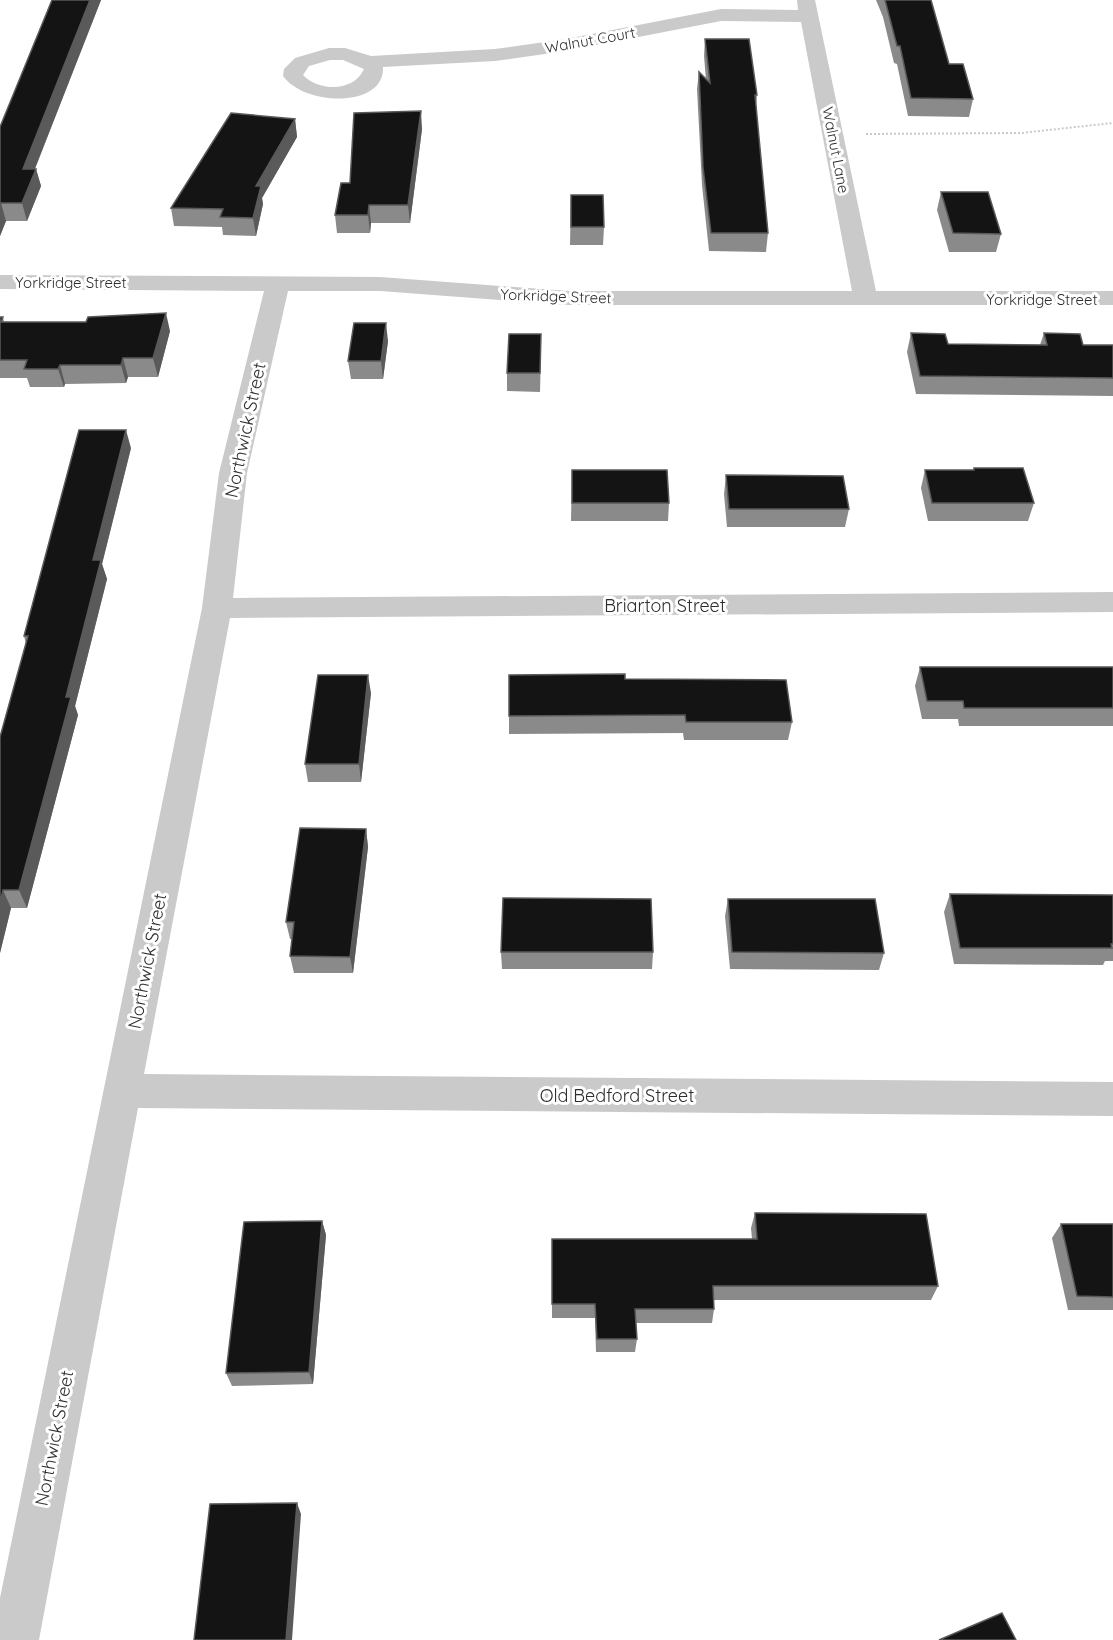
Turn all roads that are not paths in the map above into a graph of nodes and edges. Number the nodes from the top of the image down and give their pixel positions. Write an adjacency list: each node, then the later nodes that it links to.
1 (808, 8): 2 (street, Walnut Court); 6 (street, Walnut Lane)
2 (369, 62)
3 (0, 282): 4 (street, Yorkridge Street)
4 (278, 282): 6 (street, Yorkridge Street); 8 (street, Northwick Street)
5 (1113, 298): 6 (street, Yorkridge Street)
6 (866, 299)
7 (1113, 602): 8 (street, Briarton Street)
8 (217, 608): 9 (street, Northwick Street)
9 (121, 1091): 10 (street, Old Bedford Street); 11 (street, Northwick Street)
10 (1113, 1099)
11 (15, 1640)

